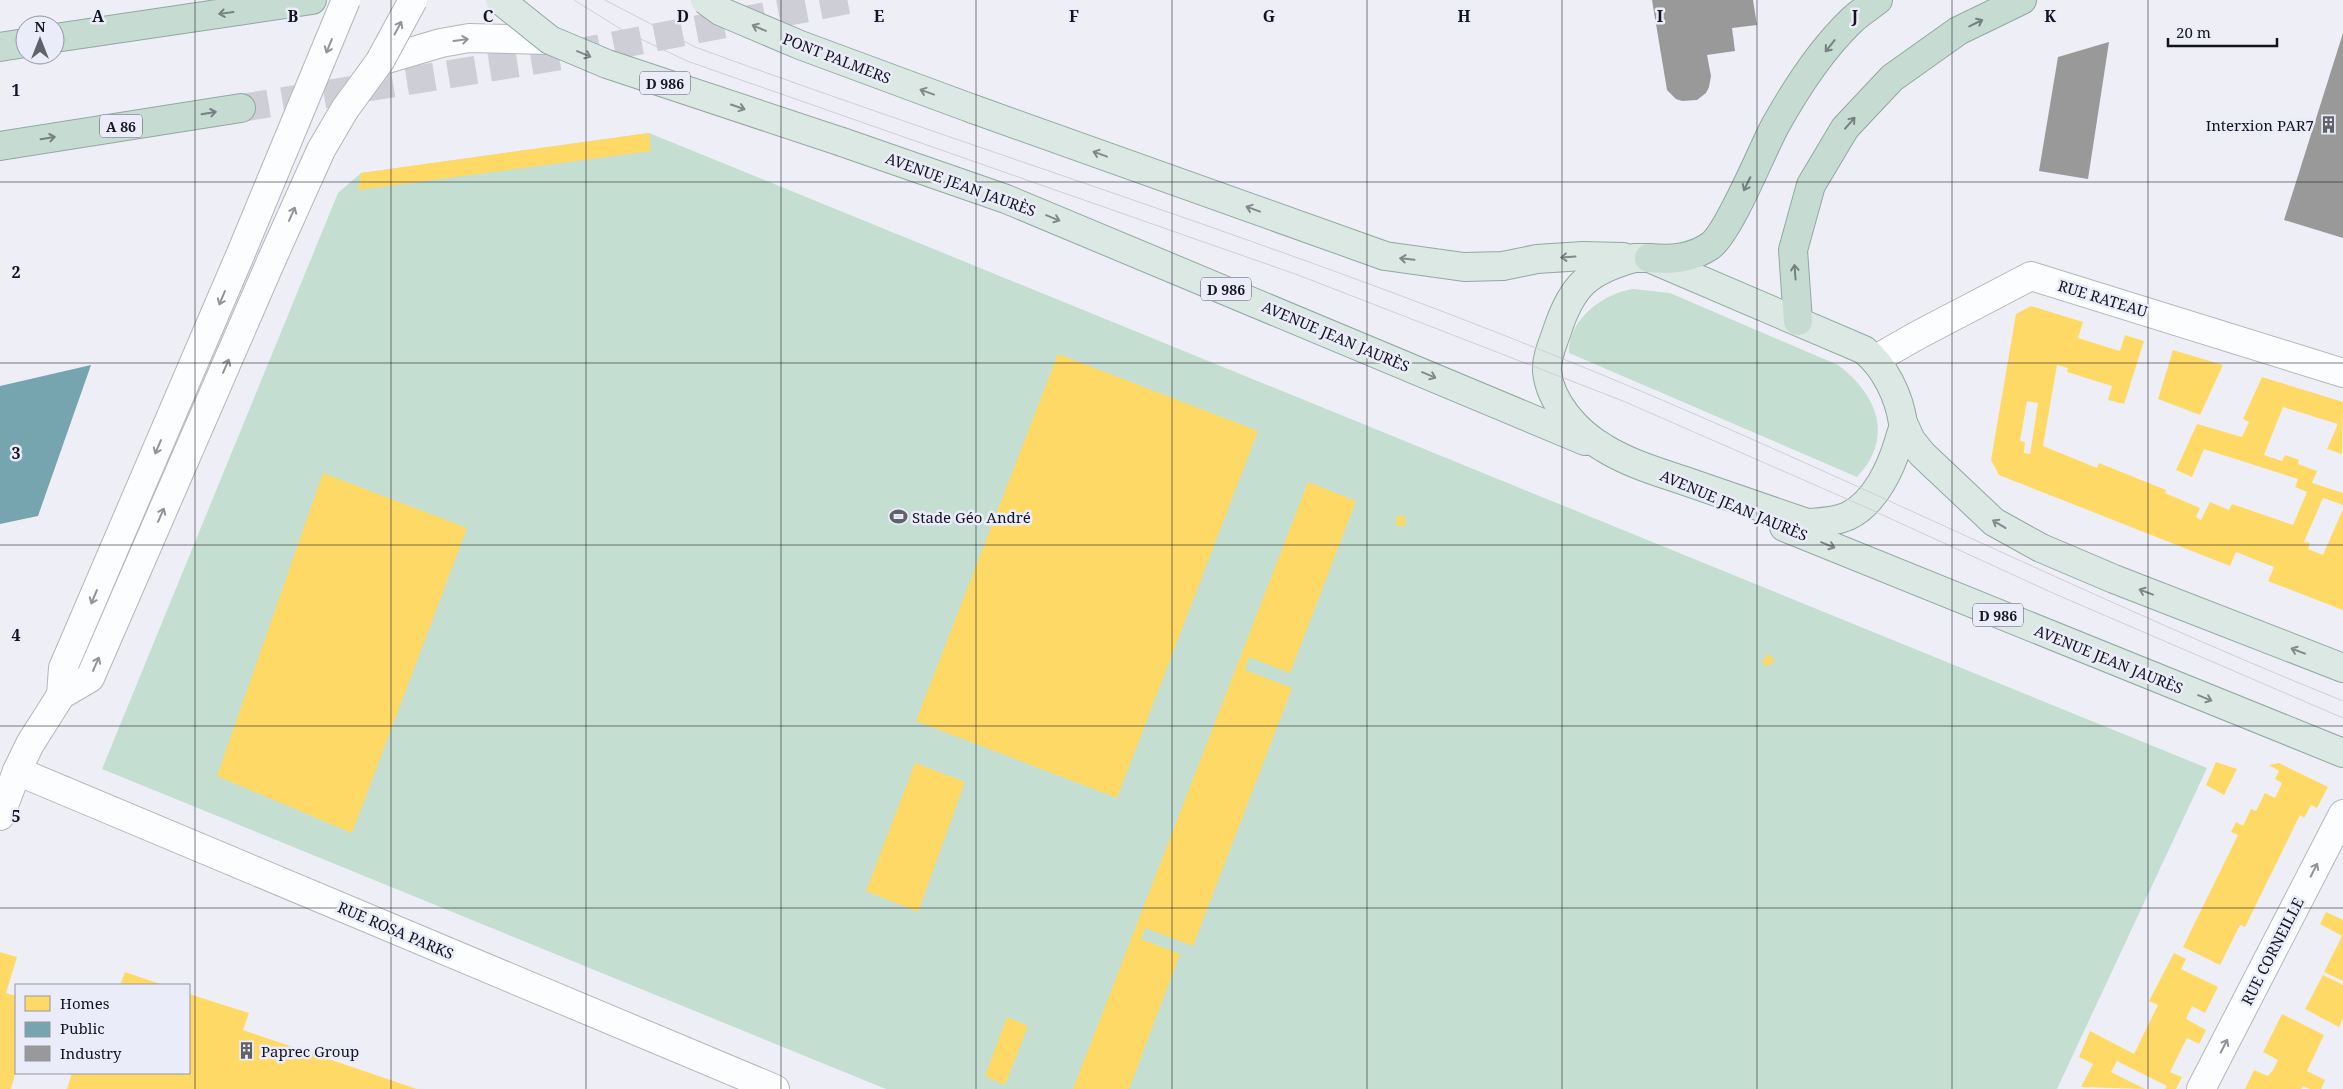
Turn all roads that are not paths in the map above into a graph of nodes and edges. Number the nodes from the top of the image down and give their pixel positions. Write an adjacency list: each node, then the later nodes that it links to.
1 (312, 0): 8 (highway, one-way to 8)
2 (346, 0): 23 (street, one-way to 23, bridge)
3 (413, 0): 12 (street, one-way to 3, bridge)
4 (500, 0): 9 (main road, D 986, bridge)
5 (1878, 0): 15 (highway, one-way to 15)
6 (2022, 0): 16 (highway, one-way to 6)
7 (707, 4): 15 (main road, PONT PALMERS, one-way to 7, bridge)
8 (65, 37)
9 (550, 40): 12 (street, one-way to 9); 20 (main road, AVENUE JEAN JAURÈS / D 986, one-way to 20, bridge)
10 (15, 45): 11 (highway)
11 (0, 47)
12 (380, 61): 23 (street, one-way to 12, bridge)
13 (241, 108): 14 (highway, A 86, one-way to 13)
14 (0, 146)
15 (1641, 258): 16 (main road); 20 (main road)
16 (1798, 321): 17 (main road)
17 (1876, 359): 18 (street, RUE RATEAU); 19 (main road)
18 (2343, 373)
19 (1904, 425): 21 (main road); 22 (main road, one-way to 19)
20 (1604, 449): 21 (main road)
21 (1654, 470): 24 (main road, AVENUE JEAN JAURÈS / D 986, one-way to 24)
22 (2343, 668)
23 (61, 695): 25 (street)
24 (2343, 754)
25 (17, 771): 27 (street); 28 (street, RUE ROSA PARKS)
26 (2343, 814): 29 (street, RUE CORNEILLE, one-way to 26)
27 (0, 816)
28 (775, 1089)
29 (2202, 1089)

